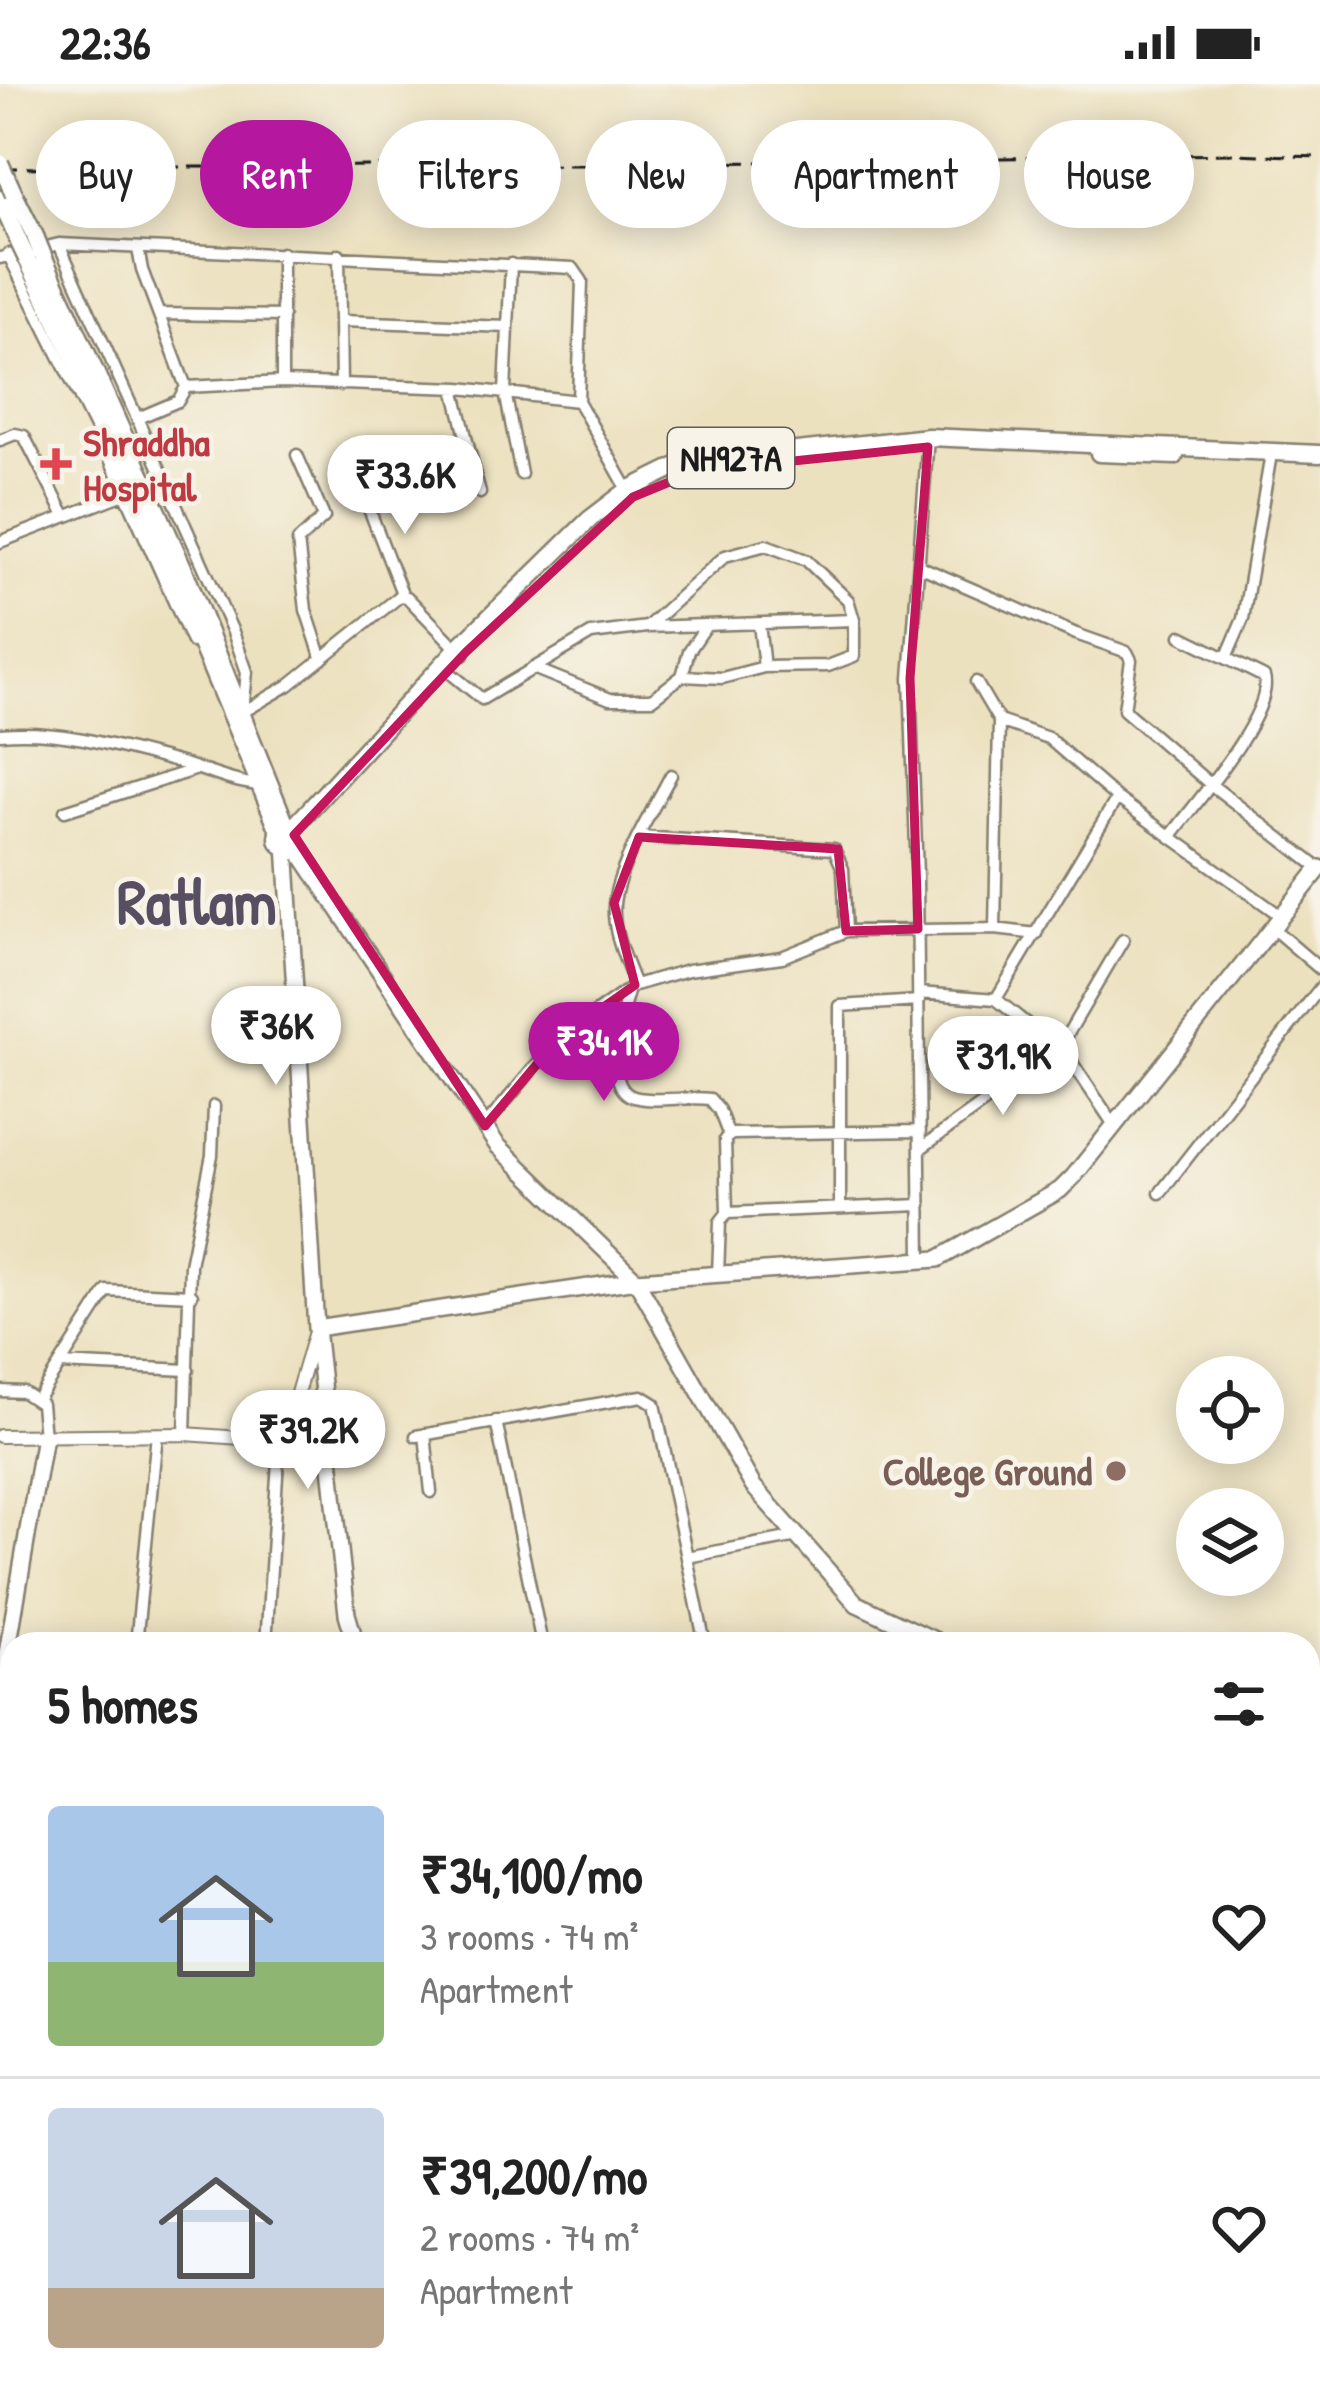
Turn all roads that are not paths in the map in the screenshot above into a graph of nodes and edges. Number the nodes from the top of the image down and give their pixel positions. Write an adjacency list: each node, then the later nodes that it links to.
1 (0, 163): 2 (highway, bridge)
2 (5, 197): 4 (highway)
3 (59, 244): 4 (street); 5 (street); 19 (street)
4 (15, 247): 29 (street); 48 (highway, bridge)
5 (138, 249): 6 (street); 9 (street)
6 (282, 253): 7 (street); 10 (street)
7 (339, 254): 8 (street); 11 (street)
8 (511, 264): 12 (street); 18 (street)
9 (159, 314): 10 (street); 15 (street)
10 (283, 316): 13 (street)
11 (342, 321): 12 (street); 14 (street)
12 (508, 327): 17 (street)
13 (282, 382): 14 (street); 15 (street)
14 (341, 385): 16 (street)
15 (186, 387): 19 (street)
16 (454, 388): 17 (street); 28 (street)
17 (505, 392): 18 (street); 26 (street)
18 (578, 400): 27 (street)
19 (138, 418): 48 (street)
20 (0, 440): 31 (street)
21 (928, 441): 22 (highway, NH927A); 24 (highway, NH927A); 27 (highway, NH927A); 33 (street); 40 (highway, NH927A)
22 (1320, 454)
23 (297, 455): 42 (street)
24 (1270, 460): 25 (highway, NH927A); 41 (street)
25 (1320, 464)
26 (521, 474)
27 (628, 490): 40 (highway, NH927A)
28 (479, 493)
29 (124, 494): 31 (street); 48 (street)
30 (364, 496): 34 (street)
31 (65, 516): 32 (street)
32 (0, 541)
33 (919, 566): 53 (street); 62 (street)
34 (404, 596): 40 (street); 42 (street)
35 (854, 620): 36 (street); 38 (street); 43 (street)
36 (759, 624): 37 (street); 43 (street)
37 (706, 626): 38 (street); 46 (street)
38 (647, 628): 44 (street)
39 (1181, 636): 41 (street)
40 (460, 652): 45 (highway, NH927A); 57 (highway, NH927A)
41 (1227, 656): 53 (street)
42 (322, 659): 48 (street)
43 (764, 667): 46 (street)
44 (533, 668): 45 (street); 46 (street)
45 (448, 671): 57 (highway, NH927A)
46 (682, 676)
47 (976, 682): 49 (street)
48 (236, 713): 54 (highway); 57 (highway)
49 (998, 721): 55 (street); 63 (street)
50 (0, 734): 51 (street)
51 (197, 769): 54 (street); 56 (street)
52 (671, 775): 58 (street)
53 (1209, 783): 59 (street); 60 (street)
54 (258, 785): 57 (highway)
55 (1117, 798): 59 (street); 65 (street)
56 (65, 811)
57 (288, 836): 75 (main road); 88 (main road)
58 (639, 837): 64 (street); 68 (street)
59 (1170, 838): 61 (street)
60 (1320, 868): 61 (main road)
61 (1276, 921): 67 (street); 74 (main road)
62 (918, 929): 63 (street); 64 (street); 70 (street)
63 (995, 929): 65 (street)
64 (846, 931): 68 (street)
65 (1037, 934): 71 (street)
66 (1123, 940): 72 (street)
67 (1320, 969)
68 (632, 987): 75 (street); 78 (street)
69 (1320, 988): 80 (street)
70 (919, 997): 71 (street); 76 (street); 77 (street)
71 (996, 999): 72 (street)
72 (1059, 1048): 74 (street); 79 (street)
73 (214, 1106): 87 (street)
74 (1114, 1125): 84 (main road)
75 (485, 1126): 86 (main road)
76 (920, 1131): 77 (street); 79 (street)
77 (839, 1133): 78 (street); 82 (street)
78 (729, 1136): 83 (street)
79 (920, 1149): 81 (street)
80 (1160, 1193)
81 (921, 1205): 82 (street); 84 (street)
82 (840, 1208): 83 (street)
83 (727, 1213): 85 (street)
84 (921, 1262): 85 (main road)
85 (718, 1275): 86 (main road)
86 (636, 1280): 88 (main road); 100 (main road)
87 (192, 1295): 89 (street); 90 (street)
88 (316, 1328): 98 (street); 105 (main road)
89 (60, 1364): 90 (street); 92 (street)
90 (188, 1370): 94 (street)
91 (0, 1391): 92 (street)
92 (37, 1400): 97 (street)
93 (496, 1421): 99 (street); 101 (street); 106 (street)
94 (185, 1433): 95 (street); 98 (street)
95 (157, 1434): 97 (street); 103 (street)
96 (0, 1436): 97 (street)
97 (44, 1436): 102 (main road)
98 (284, 1441): 104 (street)
99 (431, 1492)
100 (798, 1536): 101 (street); 108 (main road)
101 (687, 1557): 107 (street)
102 (12, 1632)
103 (137, 1632)
104 (267, 1632)
105 (352, 1632)
106 (540, 1632)
107 (703, 1632)
108 (917, 1632)

